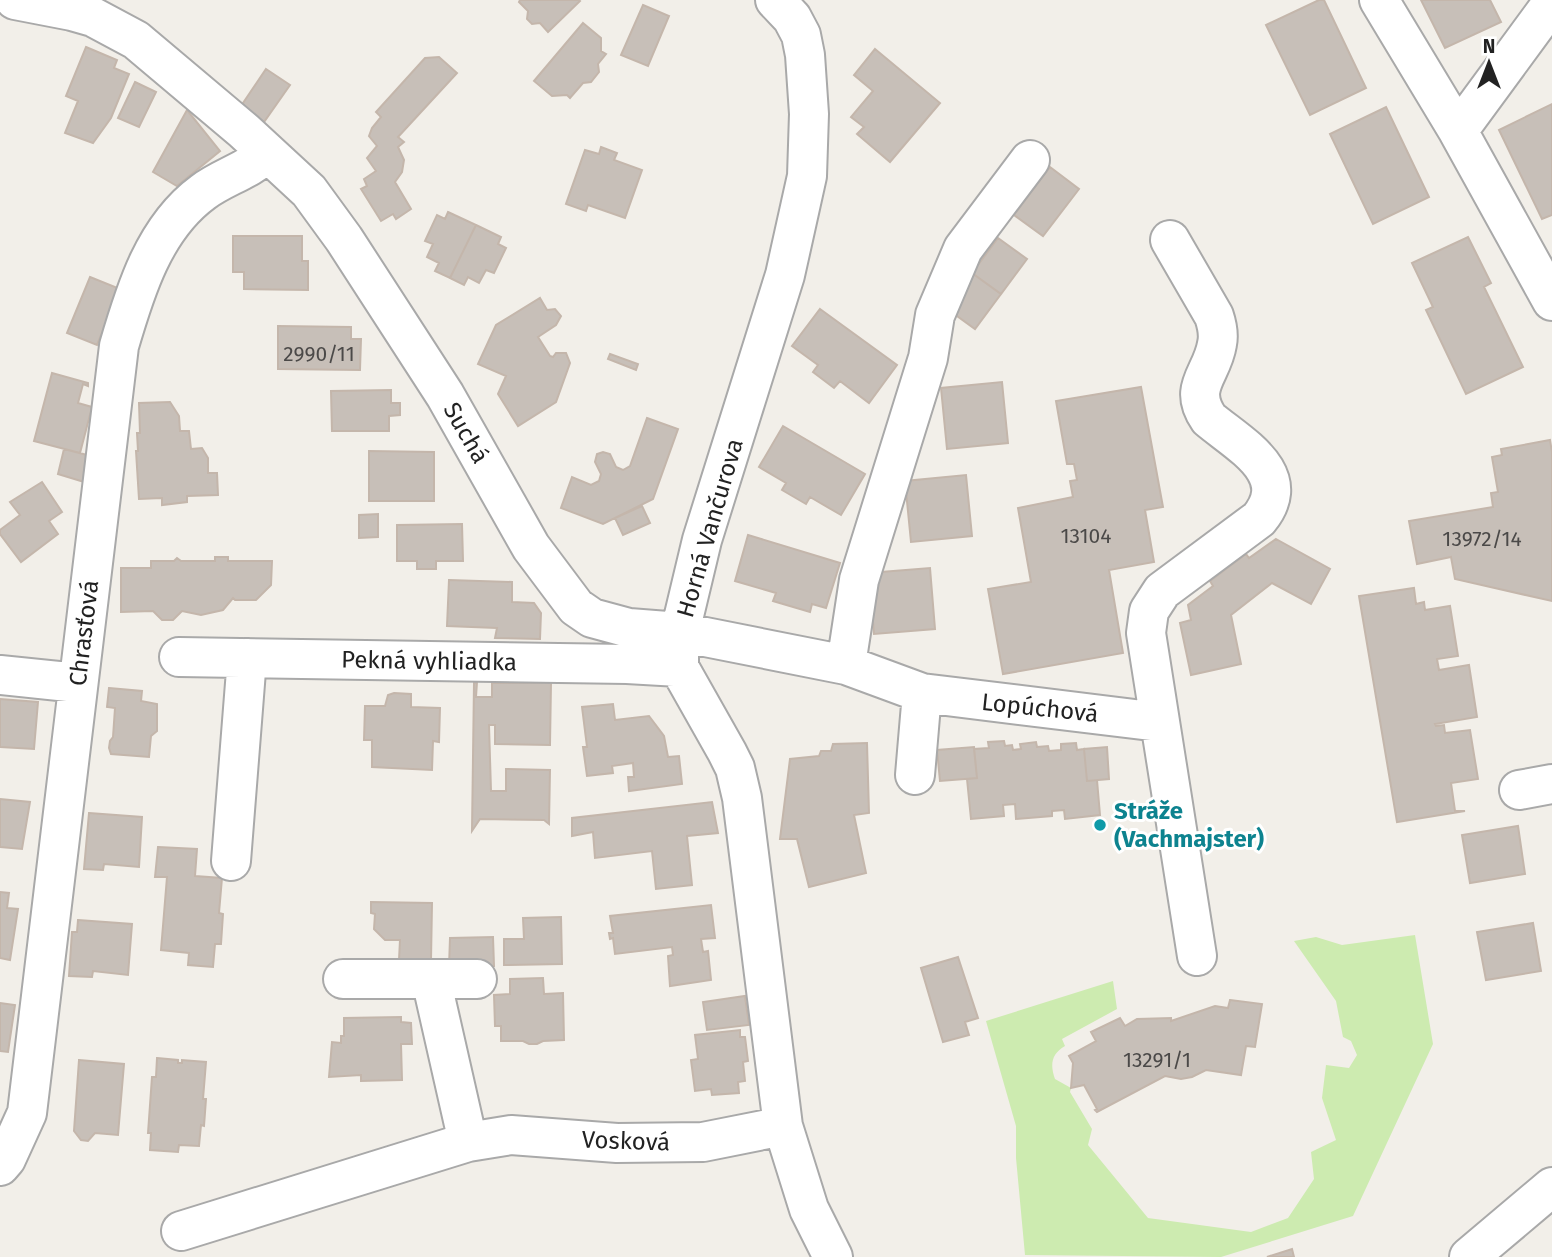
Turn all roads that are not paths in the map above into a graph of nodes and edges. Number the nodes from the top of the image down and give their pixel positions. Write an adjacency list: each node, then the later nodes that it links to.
1 (15, 0): 6 (street, Suchá)
2 (775, 0): 10 (street, Horná Vančurova)
3 (1379, 0): 5 (street)
4 (1552, 4): 5 (street)
5 (1458, 131): 9 (street)
6 (267, 153): 10 (street, Suchá); 15 (street, Chrasťová)
7 (1030, 160): 13 (street)
8 (1170, 240): 17 (street)
9 (1552, 301)
10 (680, 650): 12 (street, Pekná vyhliadka); 13 (street, Suchá); 24 (street)
11 (179, 657): 12 (street, Pekná vyhliadka)
12 (247, 658): 19 (street)
13 (846, 665): 16 (street, Suchá)
14 (0, 675): 15 (street)
15 (78, 683): 26 (street, Chrasťová)
16 (922, 693): 17 (street, Lopúchová); 18 (street)
17 (1158, 722): 20 (street)
18 (915, 775)
19 (231, 861)
20 (1197, 956)
21 (343, 979): 22 (street)
22 (431, 979): 23 (street); 25 (street)
23 (477, 979)
24 (783, 1126): 25 (street, Vosková); 29 (street)
25 (468, 1142): 28 (street, Vosková)
26 (2, 1160)
27 (1552, 1188): 30 (street)
28 (181, 1231)
29 (833, 1257)
30 (1469, 1257)

